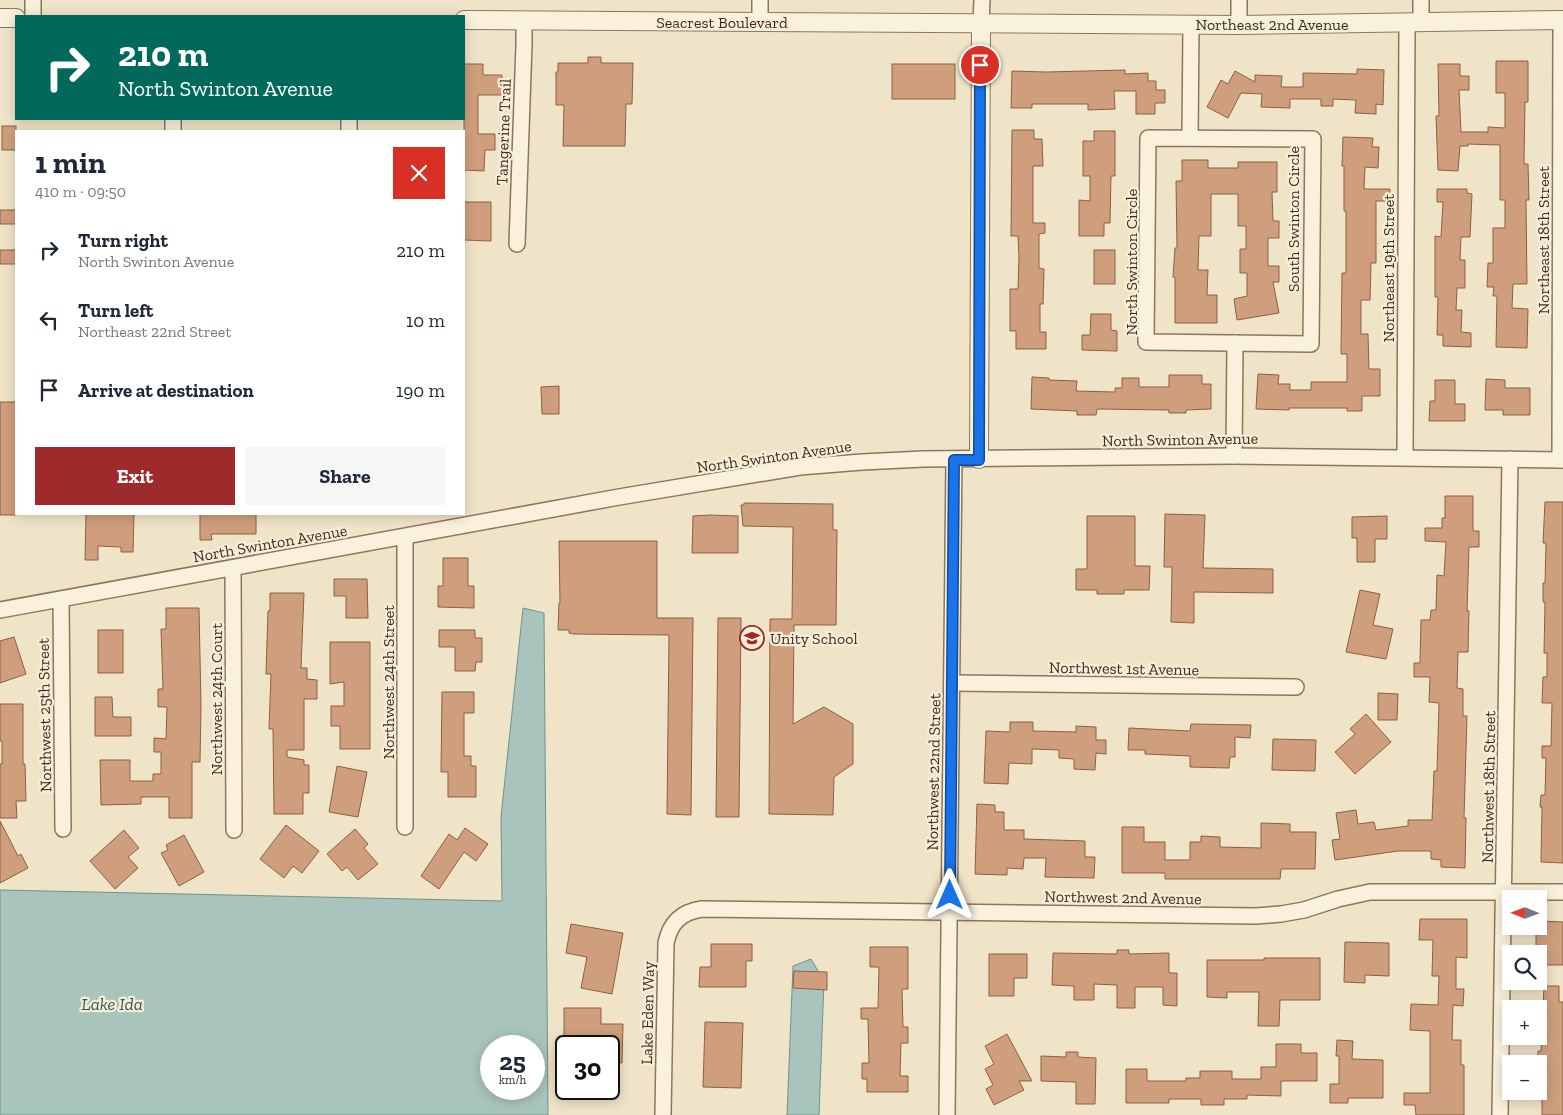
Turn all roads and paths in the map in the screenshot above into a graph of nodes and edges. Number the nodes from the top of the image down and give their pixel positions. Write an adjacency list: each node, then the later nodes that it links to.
1 (33, 0): 6 (street)
2 (760, 0): 12 (street)
3 (982, 0): 13 (street)
4 (1239, 0): 16 (street)
5 (1421, 0): 14 (street, Northeast 19th Street)
6 (33, 15)
7 (0, 18): 8 (street)
8 (15, 18)
9 (465, 20): 10 (street, Seacrest Boulevard)
10 (524, 20): 12 (street, Seacrest Boulevard); 18 (street, Tangerine Trail)
11 (1562, 20): 14 (street, Northeast 2nd Avenue); 25 (street, Northeast 18th Street)
12 (760, 22): 13 (street, Seacrest Boulevard)
13 (981, 23): 15 (street, Northeast 2nd Avenue); 24 (street)
14 (1414, 23): 16 (street, Northeast 2nd Avenue); 21 (street, Northeast 19th Street)
15 (1191, 24): 16 (street, Northeast 2nd Avenue); 17 (street)
16 (1239, 25)
17 (1190, 138): 19 (street, North Swinton Circle); 19 (street, South Swinton Circle)
18 (516, 244)
19 (1235, 343): 20 (street)
20 (1234, 456): 21 (street, North Swinton Avenue); 24 (street, North Swinton Avenue)
21 (1405, 457): 22 (street, North Swinton Avenue)
22 (1510, 459): 25 (street, North Swinton Avenue); 35 (street, Northwest 18th Street)
23 (954, 460): 24 (street, North Swinton Avenue); 26 (street, North Swinton Avenue); 30 (street, Northwest 22nd Street)
24 (979, 460)
25 (1562, 460)
26 (405, 537): 27 (street, North Swinton Avenue); 32 (street, Northwest 24th Street)
27 (233, 568): 28 (street, North Swinton Avenue); 34 (street, Northwest 24th Court)
28 (61, 600): 29 (street, North Swinton Avenue); 33 (street, Northwest 25th Street)
29 (0, 610)
30 (952, 683): 31 (street, Northwest 1st Avenue); 39 (street, Northwest 22nd Street)
31 (1296, 687)
32 (405, 826)
33 (63, 829)
34 (234, 830)
35 (1503, 890)
36 (1502, 891): 39 (street, Northwest 2nd Avenue)
37 (1548, 892): 38 (street, Northwest 2nd Avenue)
38 (1563, 892)
39 (949, 912): 40 (street, Northwest 2nd Avenue); 43 (street, Northwest 22nd Street)
40 (681, 916): 42 (street, Lake Eden Way)
41 (1502, 935): 44 (street, Northwest 18th Street)
42 (663, 1115)
43 (947, 1115)
44 (1500, 1115)

